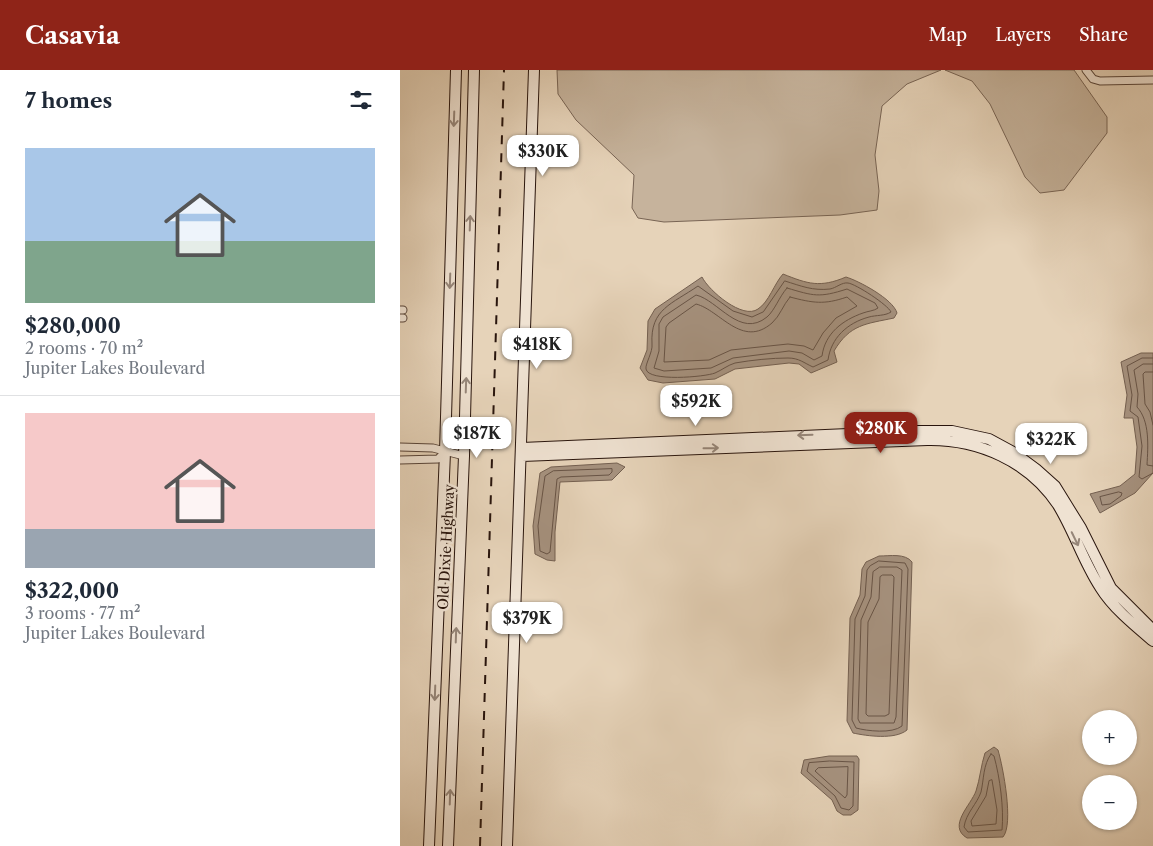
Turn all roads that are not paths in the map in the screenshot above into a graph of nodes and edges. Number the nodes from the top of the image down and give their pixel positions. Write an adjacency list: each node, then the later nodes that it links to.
1 (456, 70): 7 (street, Old Dixie Highway, one-way to 7)
2 (474, 70): 9 (street, Old Dixie Highway, one-way to 2)
3 (534, 70): 8 (street)
4 (1086, 70): 5 (street)
5 (1153, 80)
6 (400, 447): 7 (street)
7 (446, 452): 9 (street); 10 (street); 13 (street, Old Dixie Highway, one-way to 13)
8 (522, 452): 11 (street, one-way to 8); 12 (street, one-way to 12); 15 (street)
9 (464, 456): 14 (street, Old Dixie Highway, one-way to 9)
10 (400, 460)
11 (1153, 630)
12 (1153, 641)
13 (429, 846)
14 (448, 846)
15 (507, 846)

